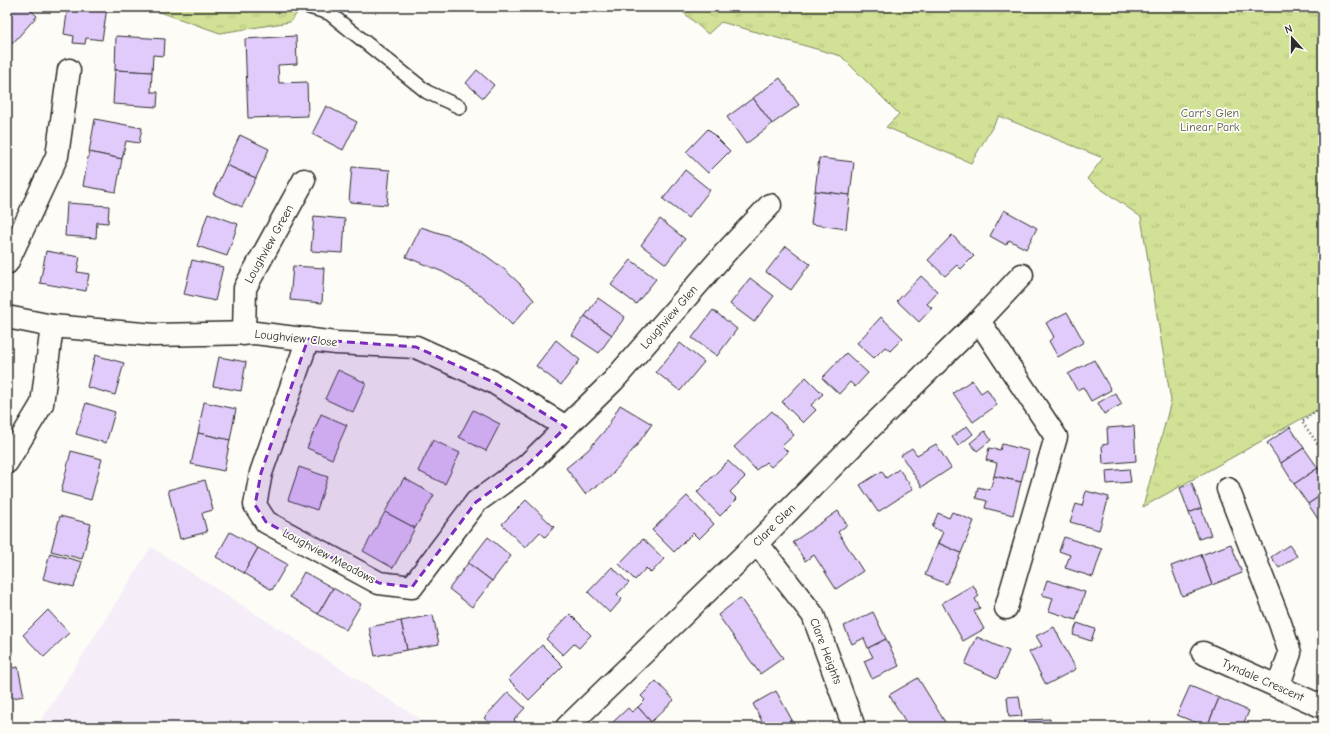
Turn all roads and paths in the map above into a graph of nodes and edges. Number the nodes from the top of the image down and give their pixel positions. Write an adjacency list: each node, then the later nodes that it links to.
1 (309, 7): 3 (lane)
2 (69, 70): 6 (street)
3 (460, 107)
4 (304, 180): 11 (street, Loughview Green)
5 (770, 205): 14 (street, Loughview Glen)
6 (7, 263)
7 (1022, 275): 9 (street, Clare Glen)
8 (7, 317): 10 (street, Loughview Close)
9 (979, 321): 18 (street, Clare Glen); 19 (street)
10 (52, 326): 11 (street, Loughview Close); 16 (street)
11 (244, 334): 12 (street, Loughview Close)
12 (308, 339): 14 (street, Loughview Close); 14 (street, Loughview Meadows)
13 (1323, 406): 15 (path)
14 (566, 427)
15 (1323, 451)
16 (7, 462)
17 (1228, 489): 21 (street)
18 (757, 543): 23 (street, Clare Glen); 24 (street, Clare Heights)
19 (1006, 608)
20 (1203, 653): 21 (street, Tyndale Crescent)
21 (1278, 687): 22 (street, Tyndale Crescent)
22 (1323, 707)
23 (567, 727)
24 (854, 727)

